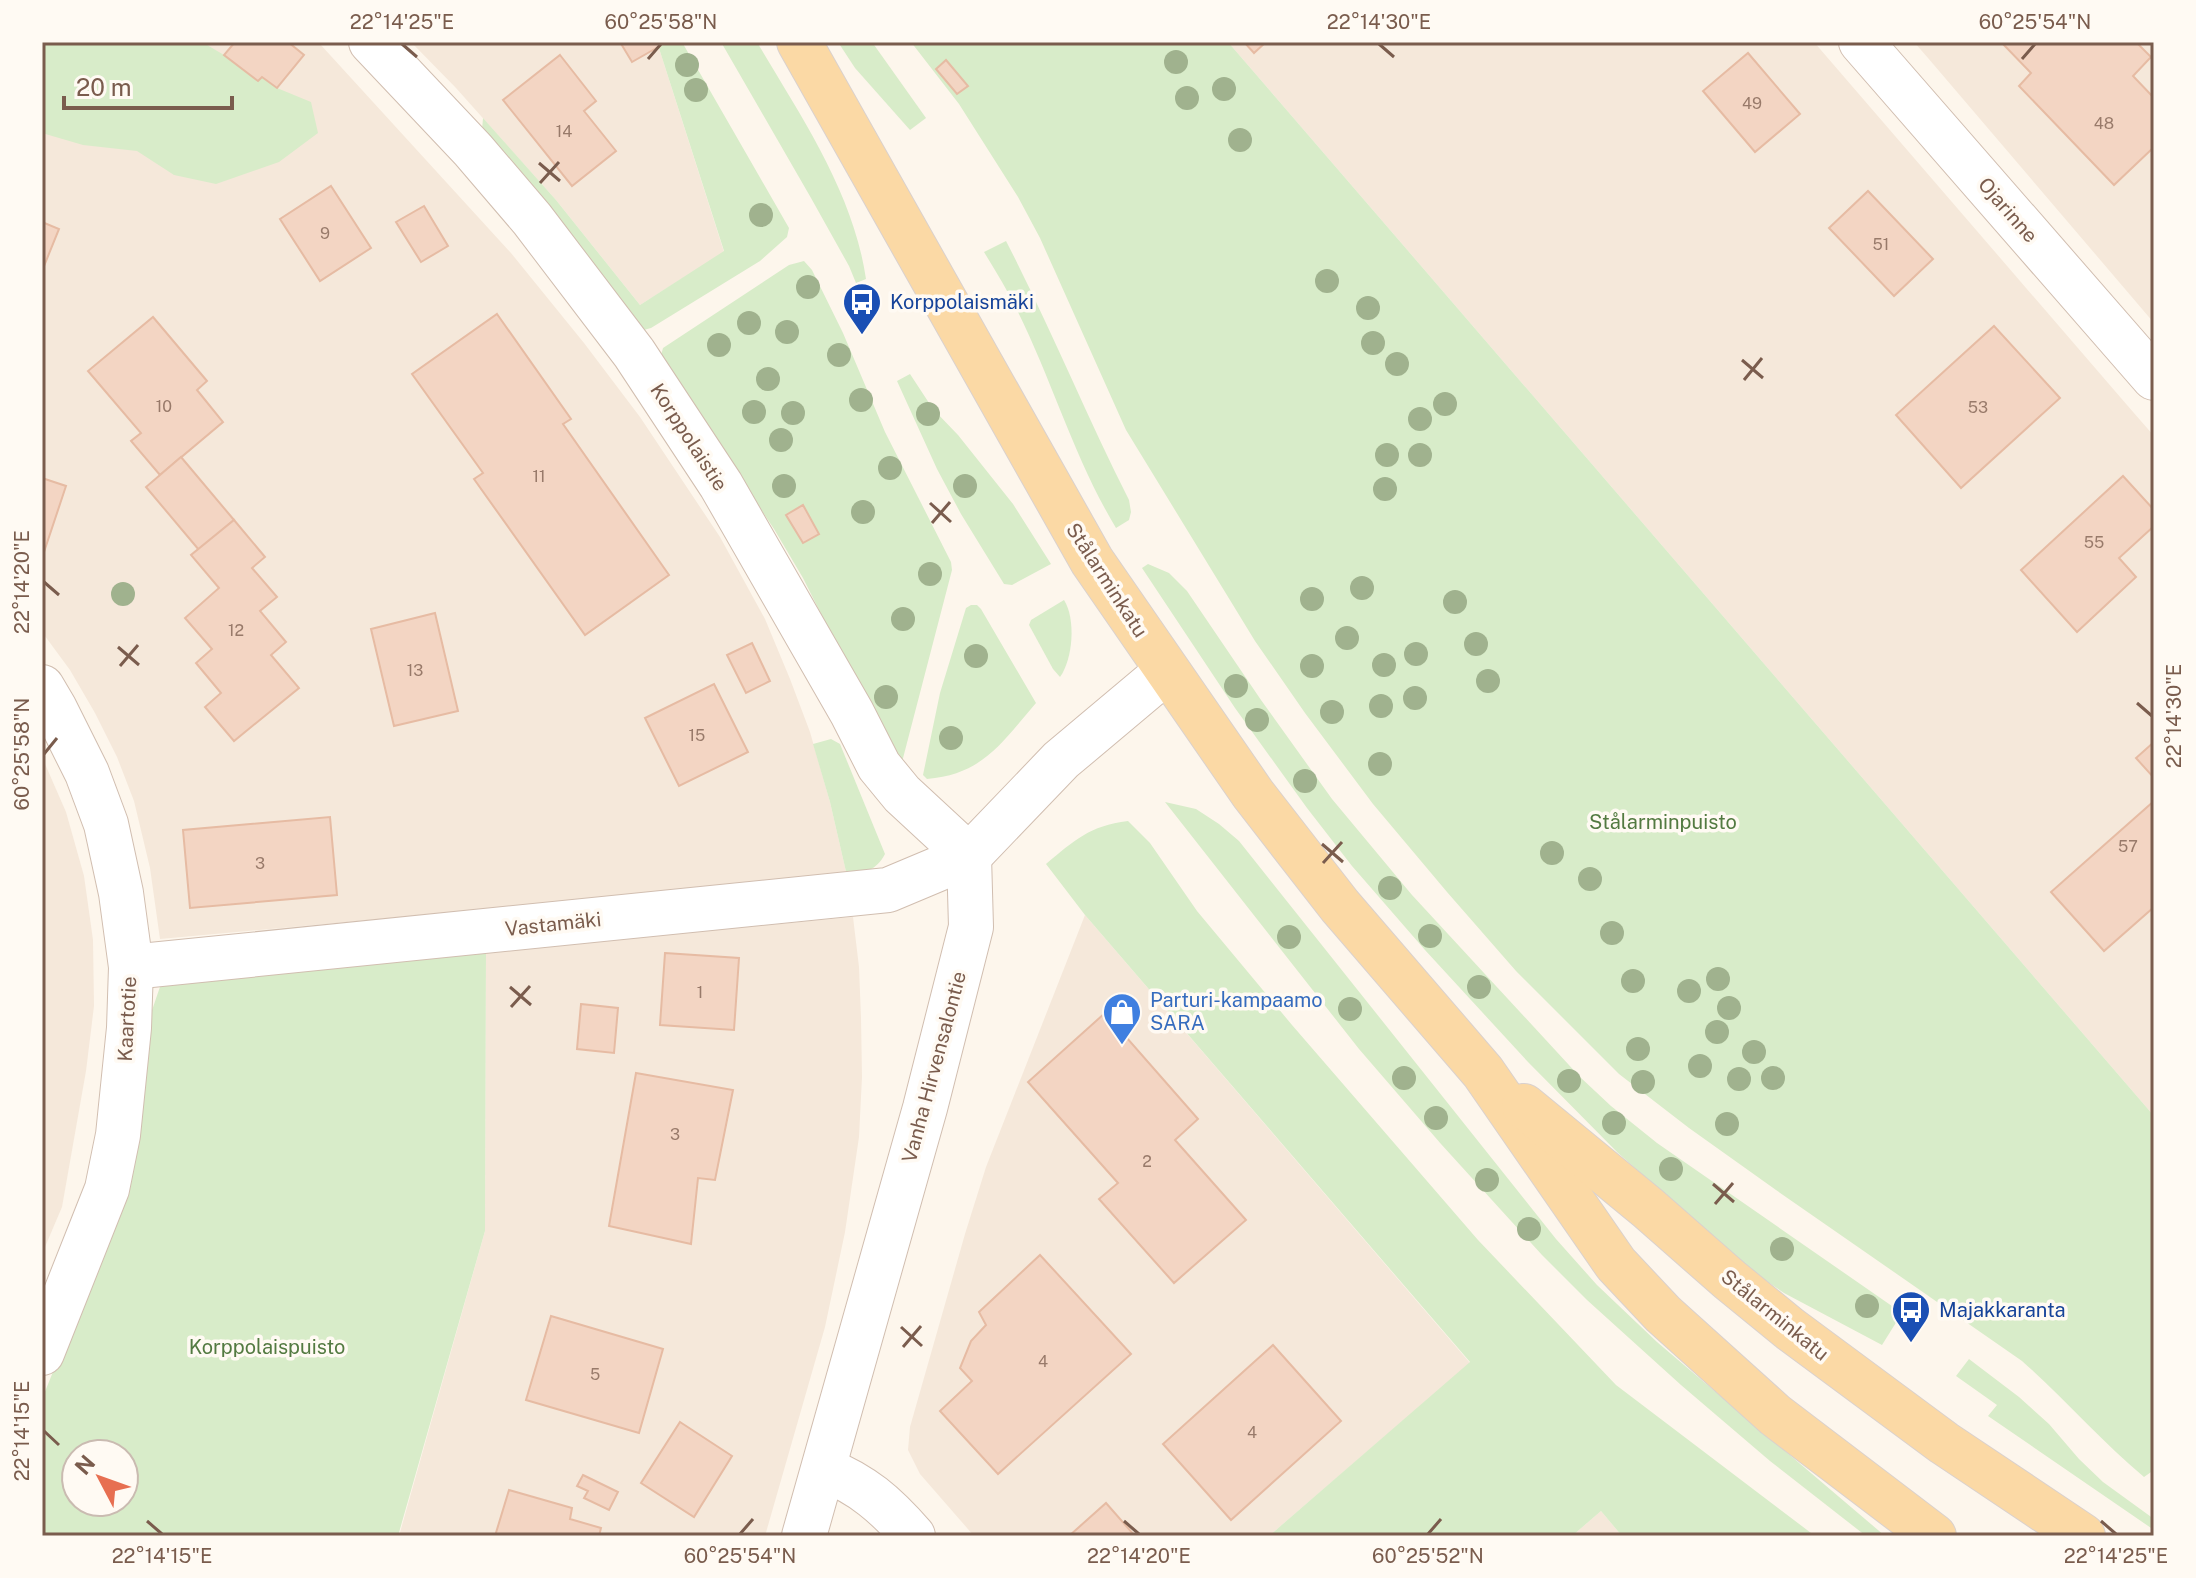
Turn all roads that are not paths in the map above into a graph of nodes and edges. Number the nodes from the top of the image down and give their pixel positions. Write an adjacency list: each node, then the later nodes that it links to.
1 (371, 42): 7 (street, Korppolaistie)
2 (799, 42): 5 (main road, Stålarminkatu)
3 (1861, 42): 4 (street, Ojarinne)
4 (2154, 378)
5 (1167, 671): 7 (street); 9 (main road, Stålarminkatu)
6 (42, 687): 8 (street, Kaartotie)
7 (969, 856): 8 (street, Vastamäki); 11 (street, Vanha Hirvensalontie)
8 (131, 967): 10 (street, Kaartotie)
9 (1483, 1072): 14 (main road, Stålarminkatu); 15 (main road, Stålarminkatu)
10 (42, 1353)
11 (824, 1469): 12 (street, Vanha Hirvensalontie); 13 (street)
12 (804, 1536)
13 (913, 1536)
14 (1934, 1536)
15 (2083, 1536)

